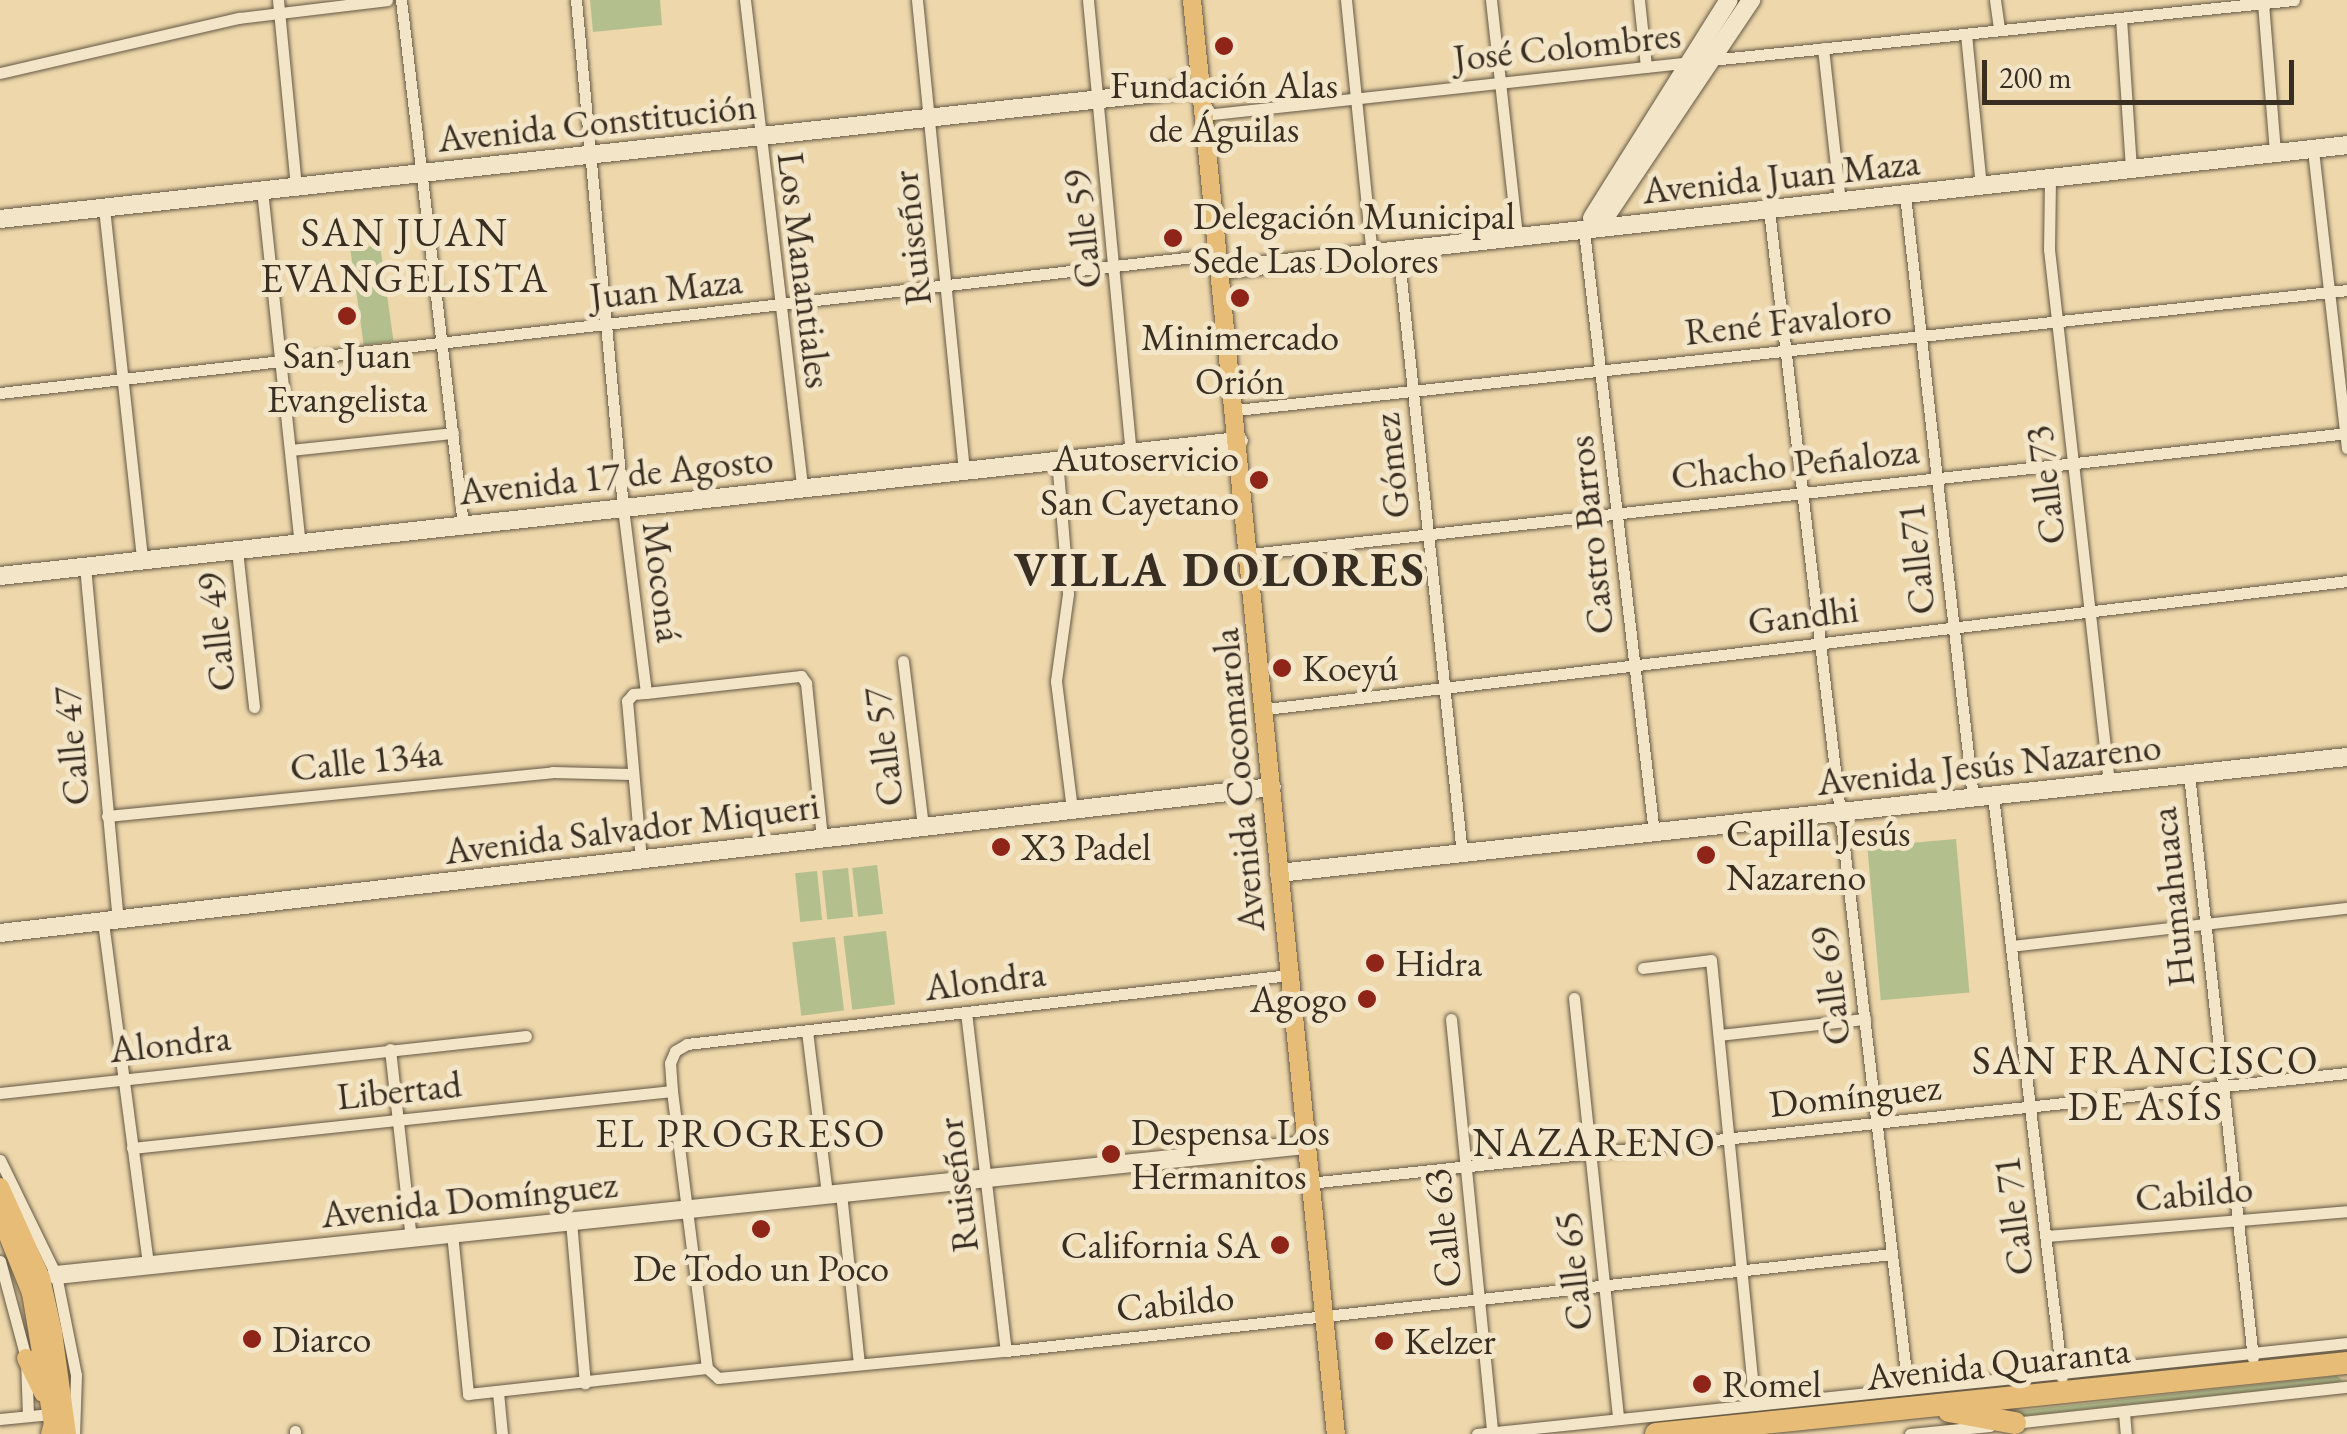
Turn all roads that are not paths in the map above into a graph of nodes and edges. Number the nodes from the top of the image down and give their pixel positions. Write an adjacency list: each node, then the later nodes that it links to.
1 (387, 0): 16 (street)
2 (401, 0): 38 (street)
3 (576, 0): 36 (street, Moconá)
4 (744, 0): 32 (street, Los Manantiales)
5 (917, 0): 31 (street, Ruiseñor)
6 (1088, 0): 28 (street, Calle 59)
7 (1192, 0): 27 (main road, Avenida Cocomarola)
8 (1346, 0): 29 (street)
9 (1492, 0): 26 (street)
10 (1639, 0): 24 (street)
11 (1729, 0): 23 (main road)
12 (1750, 0): 22 (main road)
13 (1996, 0): 19 (street)
14 (2294, 0): 15 (street, José Colombres)
15 (2263, 3): 17 (street, José Colombres); 35 (street)
16 (279, 6): 25 (street); 41 (street)
17 (2180, 6): 18 (street, José Colombres)
18 (2121, 18): 19 (street, José Colombres); 37 (street)
19 (1999, 30): 20 (street, José Colombres)
20 (1966, 34): 21 (street, José Colombres); 40 (street)
21 (1823, 48): 22 (street, José Colombres); 44 (street)
22 (1711, 60): 23 (street, José Colombres); 48 (main road)
23 (1686, 62): 24 (street, José Colombres); 48 (main road)
24 (1646, 67): 26 (street, José Colombres)
25 (0, 73)
26 (1500, 83): 29 (street, José Colombres); 49 (street)
27 (1202, 88): 28 (main road, Avenida Constitución); 30 (main road, Avenida Cocomarola)
28 (1099, 100): 31 (main road, Avenida Constitución); 53 (street, Calle 59)
29 (1356, 100): 30 (street, José Colombres); 51 (street)
30 (1204, 115): 52 (main road, Avenida Cocomarola)
31 (930, 119): 32 (main road, Avenida Constitución); 54 (street, Ruiseñor)
32 (758, 137): 36 (main road, Avenida Constitución); 57 (street, Los Manantiales)
33 (2347, 146): 34 (main road, Avenida Juan Maza)
34 (2313, 150): 35 (main road, Avenida Juan Maza); 56 (street)
35 (2276, 153): 37 (main road, Avenida Juan Maza)
36 (588, 154): 38 (main road, Avenida Constitución); 59 (street, Moconá)
37 (2131, 170): 39 (main road, Avenida Juan Maza)
38 (419, 174): 41 (main road, Avenida Constitución); 61 (street)
39 (2050, 179): 40 (main road, Avenida Juan Maza); 58 (street, Calle 73)
40 (1981, 186): 43 (main road, Avenida Juan Maza)
41 (296, 187): 42 (main road, Avenida Constitución)
42 (262, 190): 45 (main road, Avenida Constitución); 63 (street)
43 (1906, 195): 44 (main road, Avenida Juan Maza); 60 (street, Calle71)
44 (1840, 202): 46 (main road, Avenida Juan Maza)
45 (104, 208): 47 (main road, Avenida Constitución); 65 (street)
46 (1769, 210): 48 (main road, Avenida Juan Maza); 62 (street, Calle 69)
47 (0, 219)
48 (1591, 230): 49 (main road, Avenida Juan Maza); 64 (street, Castro Barros)
49 (1517, 237): 50 (main road, Avenida Juan Maza)
50 (1398, 250): 51 (main road, Avenida Juan Maza); 66 (street, Gómez)
51 (1372, 254): 52 (main road, Avenida Juan Maza)
52 (1220, 262): 53 (street, Juan Maza); 68 (main road, Avenida Cocomarola)
53 (1116, 266): 54 (street, Juan Maza); 74 (street, Calle 59)
54 (946, 286): 57 (street, Juan Maza); 77 (street, Ruiseñor)
55 (2347, 290): 56 (street, René Favaloro)
56 (2329, 292): 58 (street, René Favaloro); 70 (street)
57 (778, 306): 59 (street, Juan Maza); 79 (street, Los Manantiales)
58 (2056, 322): 60 (street, René Favaloro); 76 (street, Calle 73)
59 (606, 325): 61 (street, Juan Maza); 81 (street, Moconá)
60 (1921, 336): 62 (street, René Favaloro); 78 (street, Calle71)
61 (442, 342): 63 (street, Juan Maza); 69 (street)
62 (1785, 351): 64 (street, René Favaloro); 80 (street, Calle 69)
63 (280, 358): 65 (street, Juan Maza); 73 (street)
64 (1602, 372): 66 (street, René Favaloro); 82 (street, Castro Barros)
65 (123, 379): 67 (street, Juan Maza); 88 (street)
66 (1413, 392): 68 (street, René Favaloro); 84 (street, Gómez)
67 (0, 393)
68 (1236, 410): 71 (main road, Avenida Cocomarola)
69 (453, 433): 73 (street); 83 (street)
70 (2346, 433): 72 (street); 76 (street, Chacho Peñaloza)
71 (1239, 441): 74 (main road, Avenida 17 de Agosto); 87 (main road, Avenida Cocomarola)
72 (2347, 448)
73 (291, 450): 85 (street)
74 (1131, 452): 75 (main road, Avenida 17 de Agosto)
75 (1057, 459): 77 (main road, Avenida 17 de Agosto); 108 (street)
76 (2072, 462): 78 (street, Chacho Peñaloza); 92 (street, Calle 73)
77 (964, 470): 79 (main road, Avenida 17 de Agosto)
78 (1937, 477): 80 (street, Chacho Peñaloza); 93 (street, Calle71)
79 (802, 488): 81 (main road, Avenida 17 de Agosto)
80 (1802, 492): 82 (street, Chacho Peñaloza); 94 (street, Calle 69)
81 (624, 508): 83 (main road, Avenida 17 de Agosto); 98 (street, Moconá)
82 (1617, 513): 84 (street, Chacho Peñaloza); 96 (street, Castro Barros)
83 (463, 525): 85 (main road, Avenida 17 de Agosto)
84 (1428, 532): 87 (street, Chacho Peñaloza); 97 (street, Gómez)
85 (300, 542): 86 (main road, Avenida 17 de Agosto)
86 (237, 550): 88 (main road, Avenida 17 de Agosto); 99 (street, Calle 49)
87 (1250, 554): 100 (main road, Avenida Cocomarola)
88 (142, 560): 89 (main road, Avenida 17 de Agosto)
89 (85, 566): 90 (main road, Avenida 17 de Agosto); 110 (street, Calle 47)
90 (0, 576)
91 (2347, 581): 92 (street, Gandhi)
92 (2089, 612): 93 (street, Gandhi); 104 (street, Calle 73)
93 (1954, 628): 94 (street, Gandhi); 107 (street, Calle71)
94 (1819, 643): 96 (street, Gandhi); 109 (street, Calle 69)
95 (903, 661): 111 (street, Calle 57)
96 (1634, 666): 97 (street, Gandhi); 112 (street, Castro Barros)
97 (1444, 688): 100 (street, Gandhi); 114 (street, Gómez)
98 (640, 694): 102 (street, Moconá); 113 (street)
99 (254, 707)
100 (1266, 709): 105 (main road, Avenida Cocomarola)
101 (2347, 757): 103 (main road, Avenida Jesús Nazareno)
102 (631, 774): 110 (street, Calle 134a); 115 (street, Moconá)
103 (2189, 774): 104 (main road, Avenida Jesús Nazareno); 119 (street, Humahuaca)
104 (2109, 783): 106 (main road, Avenida Jesús Nazareno)
105 (1272, 787): 108 (main road, Avenida Salvador Miqueri); 116 (main road, Avenida Cocomarola)
106 (1993, 796): 107 (main road, Avenida Jesús Nazareno); 121 (street, Calle 71)
107 (1973, 798): 109 (main road, Avenida Jesús Nazareno)
108 (1072, 810): 111 (main road, Avenida Salvador Miqueri)
109 (1839, 814): 112 (main road, Avenida Jesús Nazareno); 127 (street, Calle 69)
110 (107, 816): 118 (street, Calle 47)
111 (922, 827): 113 (main road, Avenida Salvador Miqueri)
112 (1654, 833): 114 (main road, Avenida Jesús Nazareno)
113 (822, 840): 115 (main road, Avenida Salvador Miqueri)
114 (1462, 854): 116 (main road, Avenida Jesús Nazareno)
115 (642, 860): 118 (main road, Avenida Salvador Miqueri)
116 (1279, 873): 123 (main road, Avenida Cocomarola)
117 (2347, 908): 119 (street)
118 (111, 921): 120 (main road, Avenida Salvador Miqueri); 133 (street, Calle 47)
119 (2206, 924): 121 (street); 134 (street, Humahuaca)
120 (0, 932)
121 (2011, 946): 137 (street, Calle 71)
122 (1643, 968): 129 (street)
123 (1289, 975): 125 (street, Alondra); 141 (main road, Avenida Cocomarola)
124 (1574, 998): 143 (street, Calle 65)
125 (966, 1012): 128 (street, Alondra); 146 (street, Ruiseñor)
126 (1451, 1019): 145 (street, Calle 63)
127 (1865, 1020): 129 (street); 139 (street, Calle 69)
128 (807, 1031): 135 (street, Alondra); 149 (street)
129 (1719, 1035): 140 (street)
130 (526, 1036): 131 (street, Alondra)
131 (390, 1049): 133 (street, Alondra); 138 (street)
132 (2347, 1073): 134 (street, Domínguez)
133 (123, 1078): 136 (street, Alondra); 142 (street, Calle 47)
134 (2223, 1086): 137 (street, Domínguez); 153 (street, Humahuaca)
135 (672, 1091): 138 (street, Libertad); 150 (street)
136 (0, 1094)
137 (2030, 1107): 139 (street, Domínguez); 156 (street, Calle 71)
138 (397, 1120): 142 (street, Libertad); 157 (street)
139 (1877, 1123): 140 (street, Domínguez); 158 (street, Calle 69)
140 (1727, 1139): 143 (street, Domínguez); 161 (street)
141 (1305, 1145): 146 (main road, Avenida Domínguez); 147 (main road, Avenida Cocomarola)
142 (132, 1148): 160 (street, Calle 47)
143 (1591, 1153): 145 (street, Domínguez); 163 (street, Calle 65)
144 (0, 1160): 162 (street)
145 (1466, 1167): 147 (street, Domínguez); 164 (street, Calle 63)
146 (987, 1178): 149 (main road, Avenida Domínguez); 167 (street, Ruiseñor)
147 (1309, 1183): 165 (main road, Avenida Cocomarola)
148 (0, 1187): 187 (main road)
149 (834, 1194): 150 (main road, Avenida Domínguez); 170 (street)
150 (688, 1209): 154 (main road, Avenida Domínguez); 172 (street)
151 (2347, 1211): 153 (street, Cabildo)
152 (0, 1216): 179 (main road)
153 (2238, 1220): 156 (street, Cabildo); 171 (street, Humahuaca)
154 (571, 1221): 155 (main road, Avenida Domínguez); 174 (street)
155 (452, 1234): 157 (main road, Avenida Domínguez); 176 (street, Cabildo)
156 (2046, 1236): 173 (street, Calle 71)
157 (410, 1238): 160 (main road, Avenida Domínguez)
158 (1892, 1254): 161 (street, Cabildo); 177 (street, Calle 69)
159 (0, 1261): 168 (street)
160 (148, 1265): 162 (main road, Avenida Domínguez)
161 (1741, 1270): 163 (street, Cabildo); 178 (street)
162 (56, 1275): 187 (street)
163 (1605, 1285): 164 (street, Cabildo); 184 (street, Calle 65)
164 (1480, 1300): 165 (street, Cabildo); 190 (street, Calle 63)
165 (1324, 1316): 167 (street, Cabildo); 189 (main road, Avenida Cocomarola)
166 (2347, 1343): 171 (street)
167 (1006, 1351): 170 (street, Cabildo)
168 (26, 1358): 179 (main road); 181 (street)
169 (2347, 1362): 171 (highway, Avenida Quaranta)
170 (859, 1363): 172 (street, Cabildo)
171 (2253, 1363): 173 (highway, Avenida Quaranta)
172 (708, 1368): 174 (street, Cabildo)
173 (2062, 1382): 177 (highway, Avenida Quaranta)
174 (585, 1383): 176 (street, Cabildo)
175 (2347, 1388): 180 (street)
176 (498, 1392): 188 (street)
177 (1914, 1398): 182 (highway, Avenida Quaranta); 185 (highway)
178 (1755, 1405): 182 (street); 184 (street)
179 (50, 1409): 181 (street); 186 (main road)
180 (2124, 1414): 185 (street); 193 (street)
181 (28, 1416): 183 (street)
182 (1794, 1418): 191 (highway, Avenida Quaranta)
183 (0, 1419)
184 (1618, 1419): 190 (street)
185 (2015, 1423): 192 (street)
186 (50, 1434)
187 (71, 1434)
188 (502, 1434)
189 (1336, 1434)
190 (1481, 1434)
191 (1656, 1434)
192 (1910, 1434)
193 (2126, 1434)

